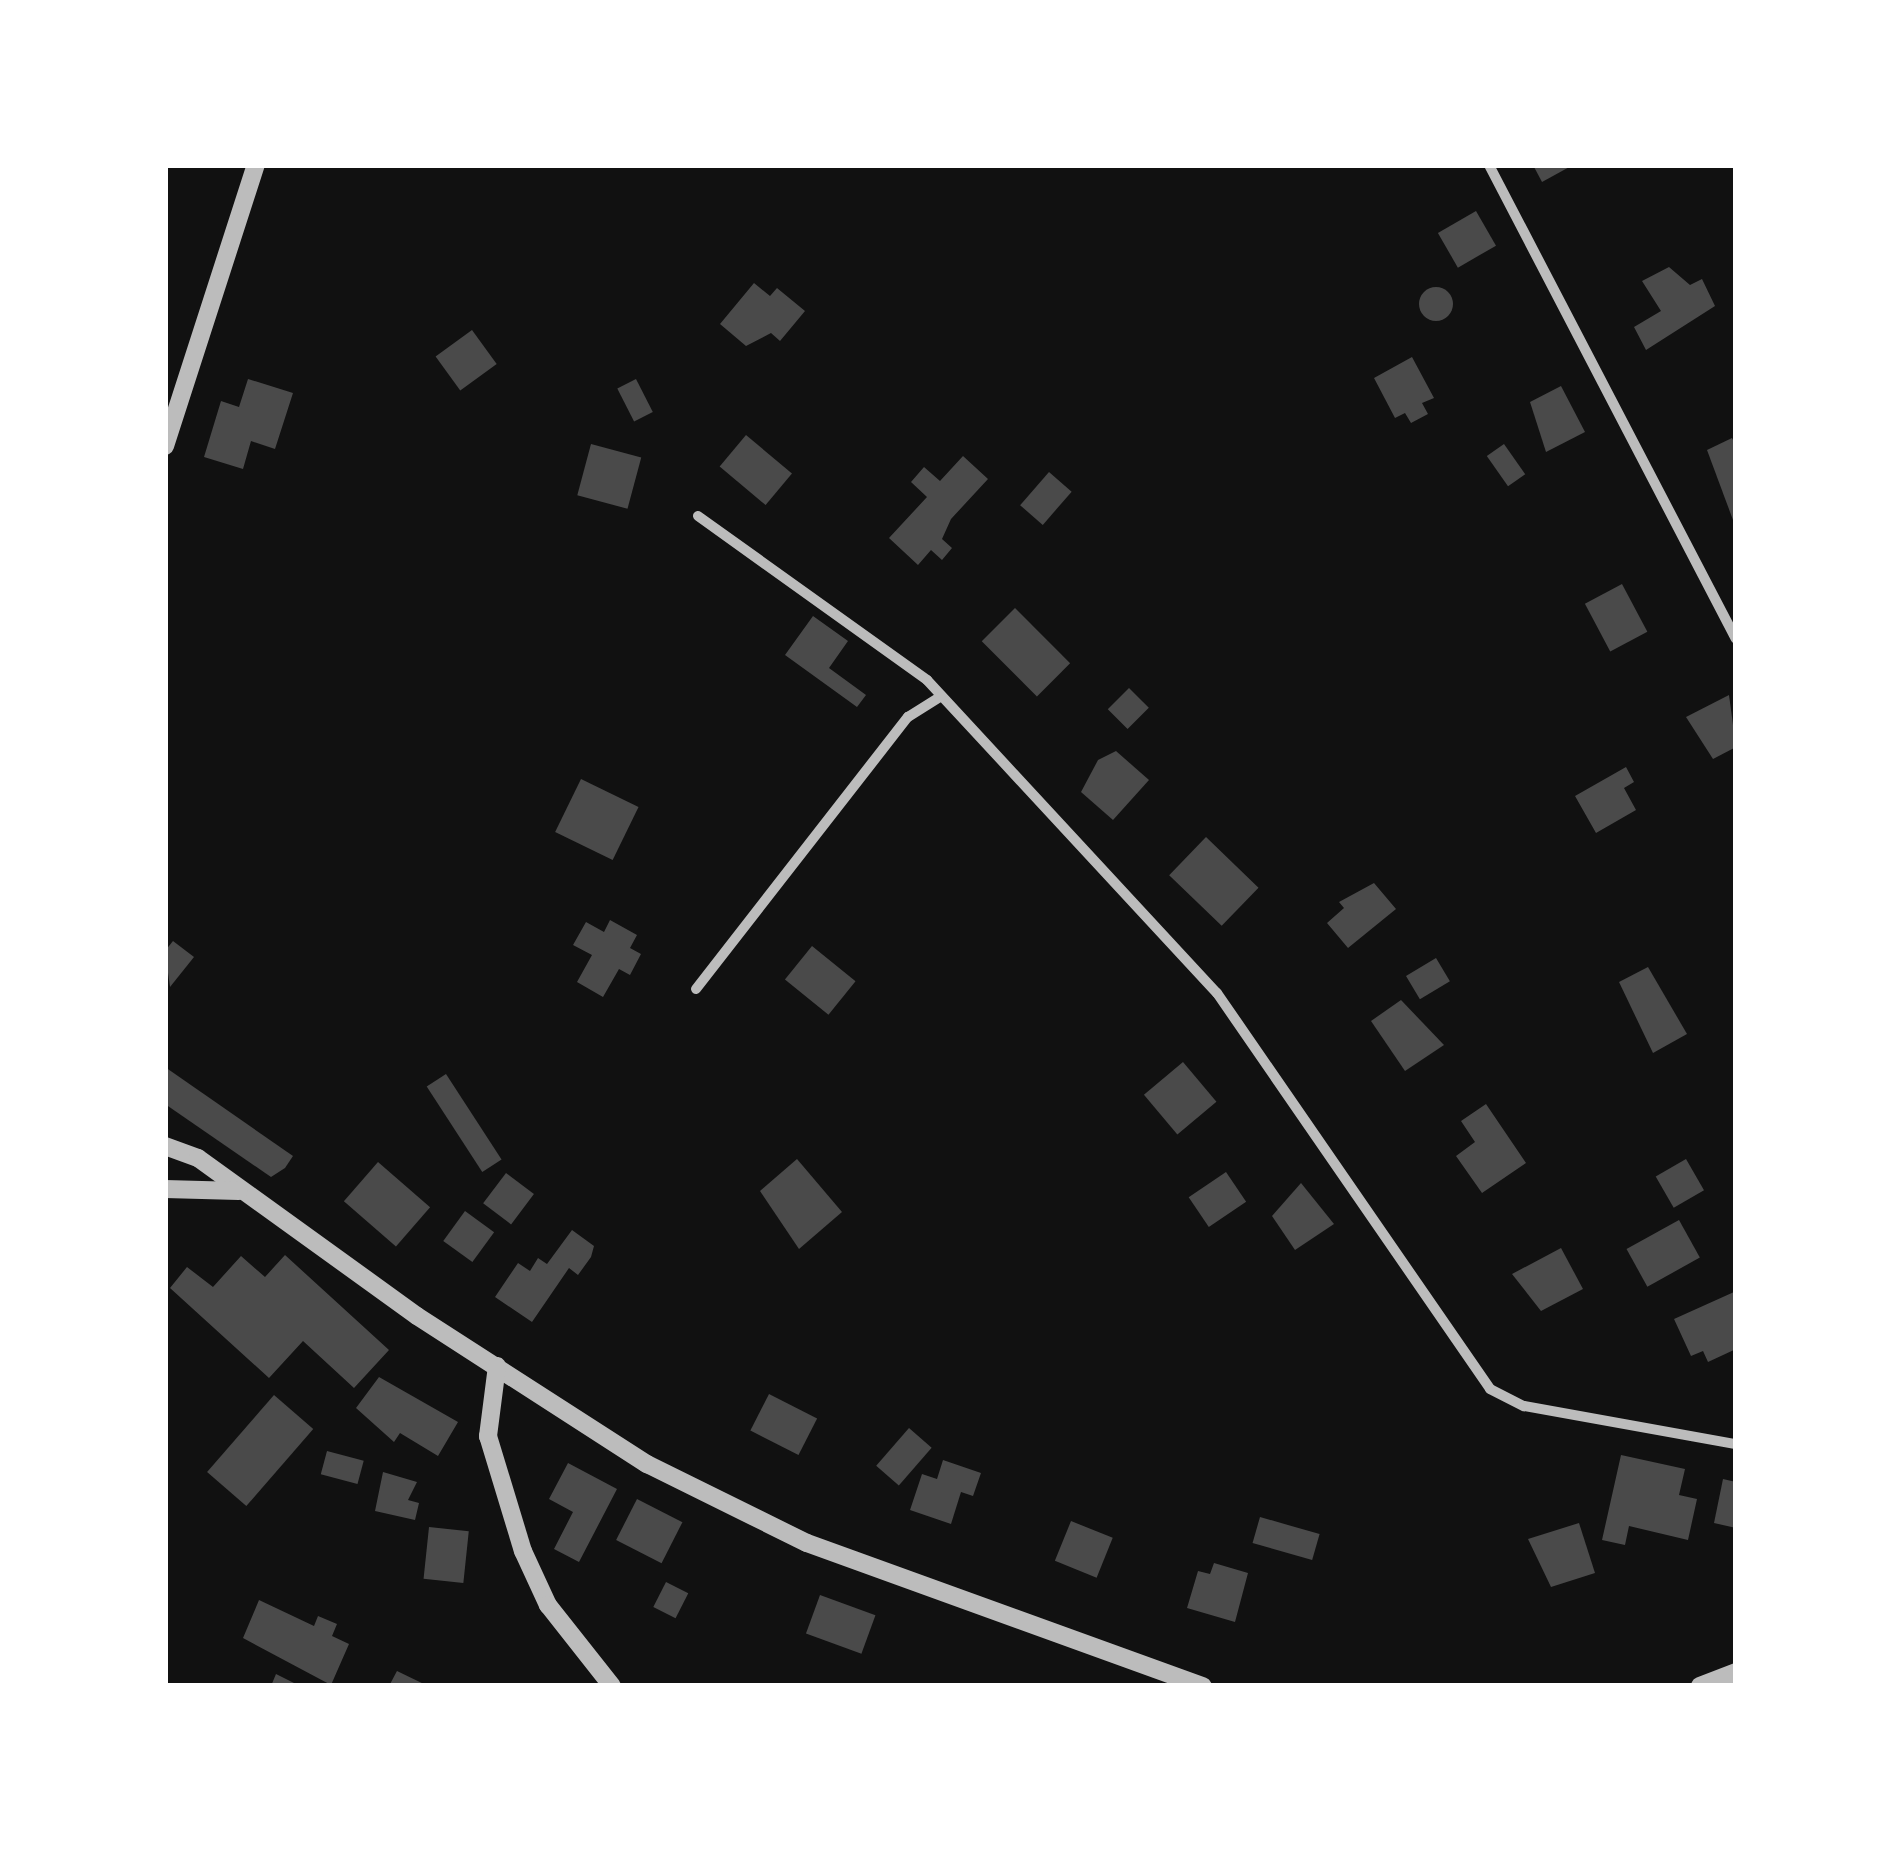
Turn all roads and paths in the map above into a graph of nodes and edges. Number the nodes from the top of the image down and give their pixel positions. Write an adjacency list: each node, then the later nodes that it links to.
1 (256, 165): 3 (street)
2 (1489, 165): 5 (street)
3 (165, 446)
4 (698, 516): 6 (street)
5 (1736, 639)
6 (940, 697): 7 (street); 12 (street)
7 (696, 989)
8 (165, 1146): 10 (street)
9 (165, 1189): 10 (street)
10 (239, 1191): 11 (street)
11 (497, 1366): 14 (street); 15 (street)
12 (1736, 1444)
13 (1736, 1672): 16 (street)
14 (612, 1686)
15 (1203, 1686)
16 (1700, 1686)

